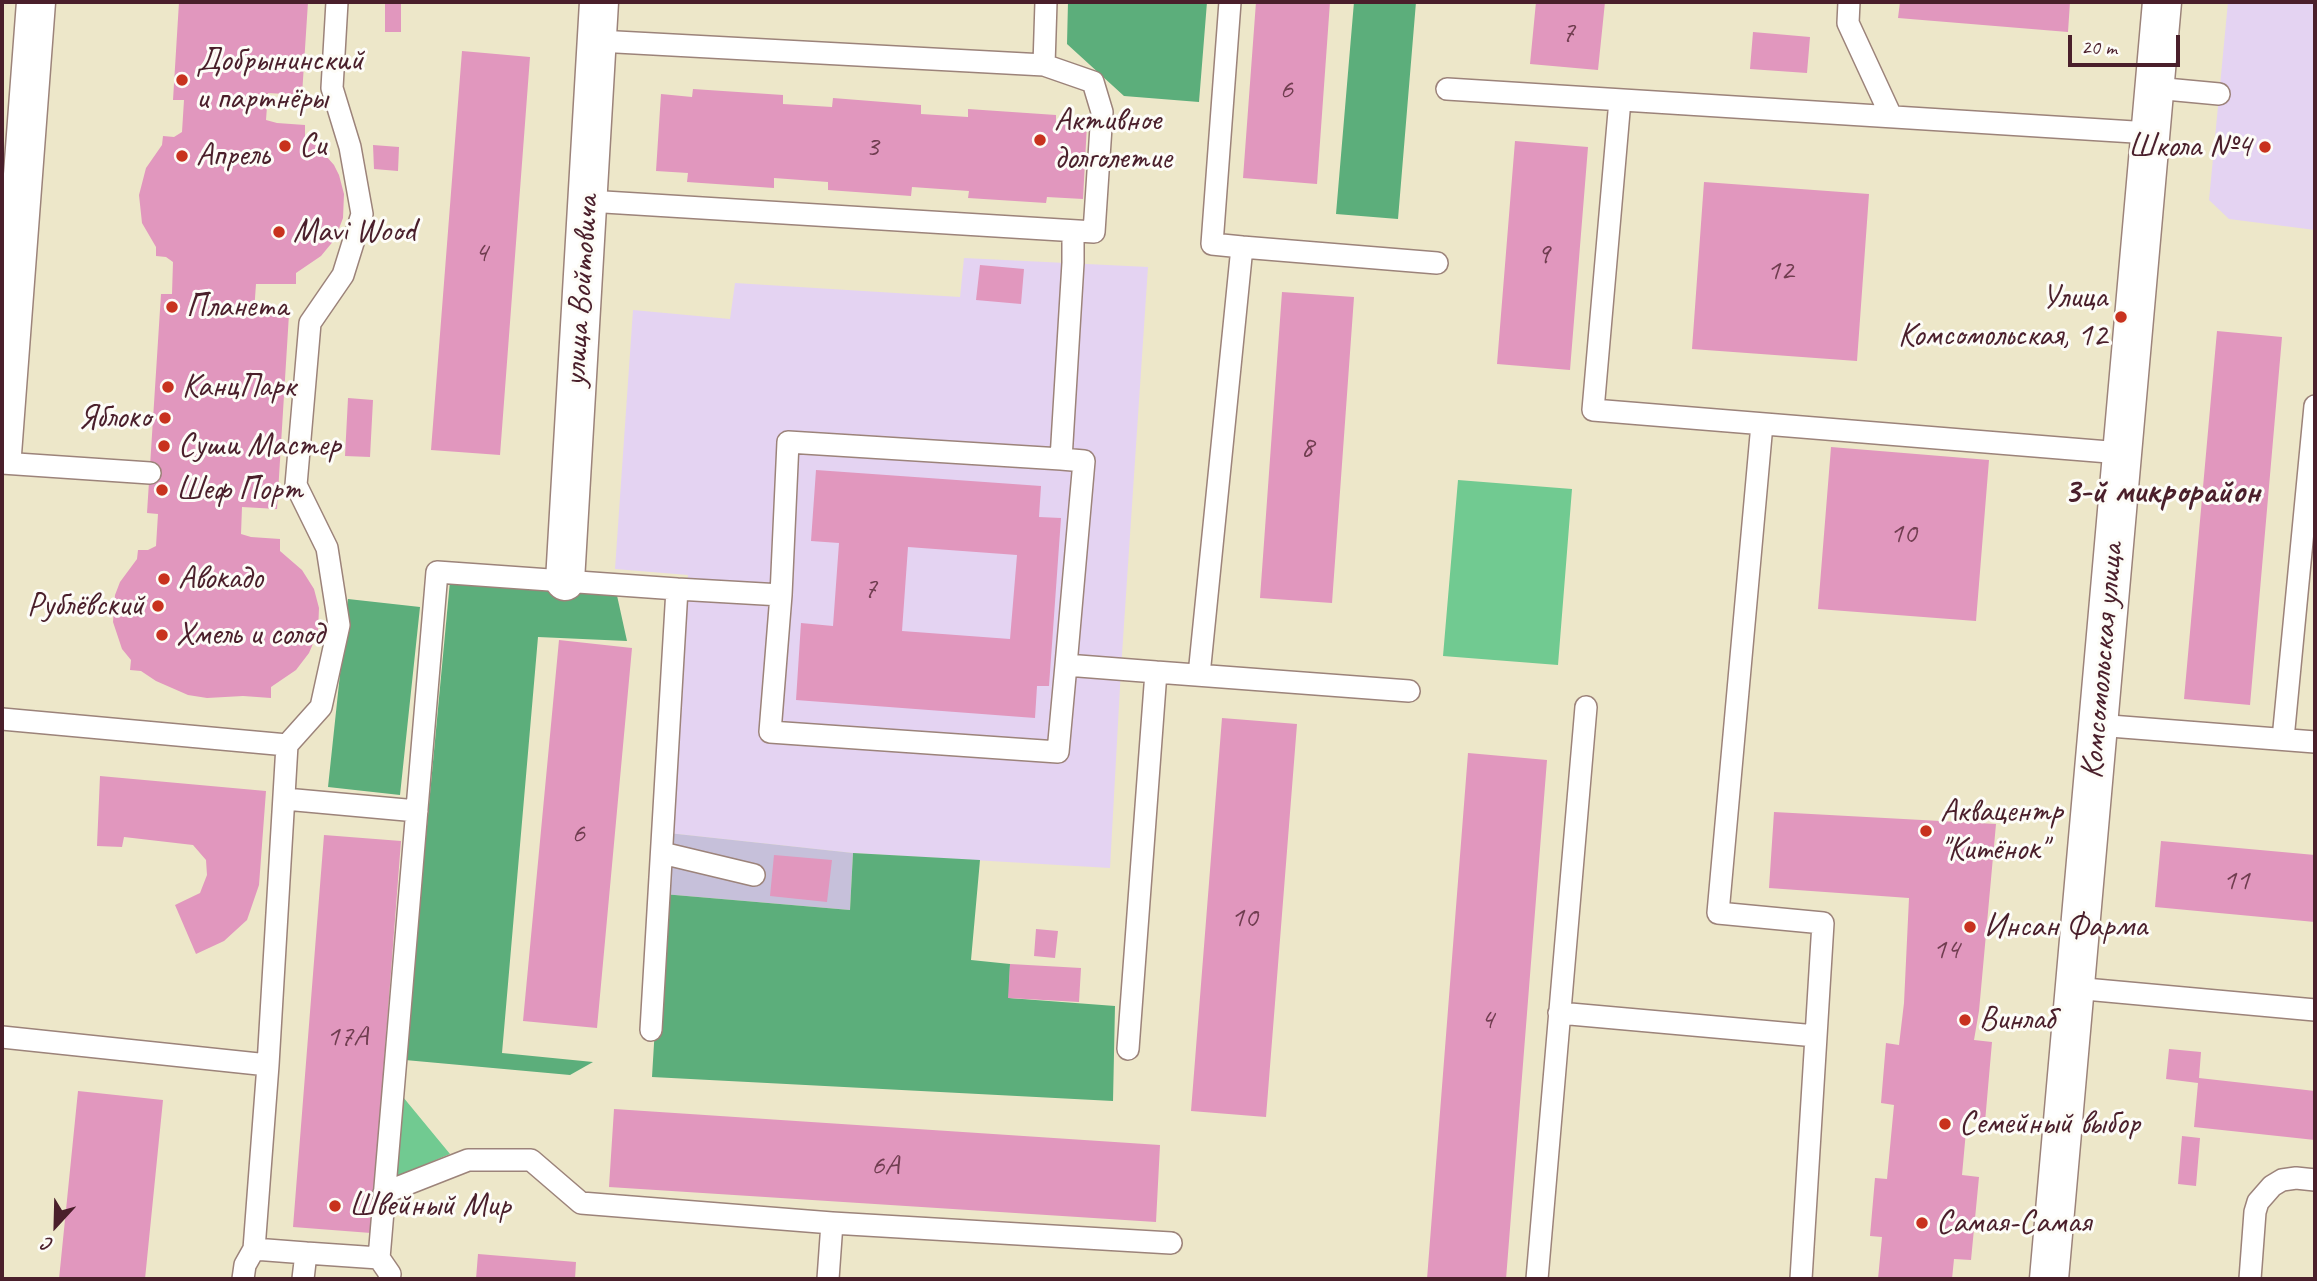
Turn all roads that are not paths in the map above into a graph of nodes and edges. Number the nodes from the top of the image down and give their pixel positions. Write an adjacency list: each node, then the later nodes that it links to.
1 (36, 2): 15 (street)
2 (337, 2): 40 (lane)
3 (599, 2): 8 (street, улица Войтовича)
4 (1046, 2): 9 (lane)
5 (1230, 2): 19 (lane)
6 (1849, 2): 14 (lane)
7 (2162, 2): 10 (street, Комсомольская улица)
8 (598, 41): 9 (lane); 17 (street, улица Войтовича)
9 (1044, 65): 18 (lane)
10 (2155, 88): 12 (lane); 16 (street, Комсомольская улица)
11 (1447, 89): 13 (lane)
12 (2219, 94)
13 (1620, 100): 14 (lane); 22 (lane)
14 (1891, 116): 16 (lane)
15 (14, 125): 24 (street)
16 (2150, 134): 23 (street, Комсомольская улица)
17 (588, 201): 18 (lane); 28 (street, улица Войтовича)
18 (1073, 231): 25 (lane)
19 (1242, 247): 20 (lane); 33 (lane)
20 (1437, 262)
21 (2315, 406): 38 (lane)
22 (1762, 424): 23 (lane); 49 (lane)
23 (2121, 453): 37 (street, Комсомольская улица)
24 (2, 454)
25 (1061, 459): 30 (lane); 31 (lane)
26 (2, 463): 27 (lane)
27 (150, 473)
28 (565, 581): 29 (lane); 42 (lane)
29 (677, 589): 30 (lane); 43 (lane)
30 (781, 595): 31 (lane)
31 (1066, 666): 32 (lane)
32 (1156, 672): 33 (lane); 51 (lane)
33 (1199, 675): 34 (lane)
34 (1409, 691)
35 (1586, 707): 47 (lane)
36 (2, 719): 40 (lane)
37 (2097, 725): 38 (lane); 45 (street, Комсомольская улица)
38 (2283, 739): 39 (lane)
39 (2315, 741)
40 (287, 745): 41 (lane)
41 (285, 799): 42 (lane); 52 (lane)
42 (417, 811): 54 (lane)
43 (662, 853): 44 (lane); 48 (lane)
44 (754, 875)
45 (2074, 988): 46 (lane); 66 (street, Комсомольская улица)
46 (2315, 1010)
47 (1559, 1013): 49 (lane); 64 (lane)
48 (651, 1030)
49 (1816, 1036): 65 (lane)
50 (2, 1037): 52 (lane)
51 (1128, 1049)
52 (268, 1065): 57 (lane)
53 (2315, 1180): 67 (lane)
54 (384, 1193): 55 (lane); 59 (lane)
55 (832, 1223): 56 (lane); 63 (lane)
56 (1171, 1243)
57 (254, 1250): 58 (lane); 60 (lane)
58 (306, 1253): 59 (lane); 61 (lane)
59 (379, 1258): 62 (lane)
60 (243, 1279)
61 (303, 1279)
62 (389, 1279)
63 (828, 1279)
64 (1537, 1279)
65 (1801, 1279)
66 (2049, 1279)
67 (2249, 1279)

